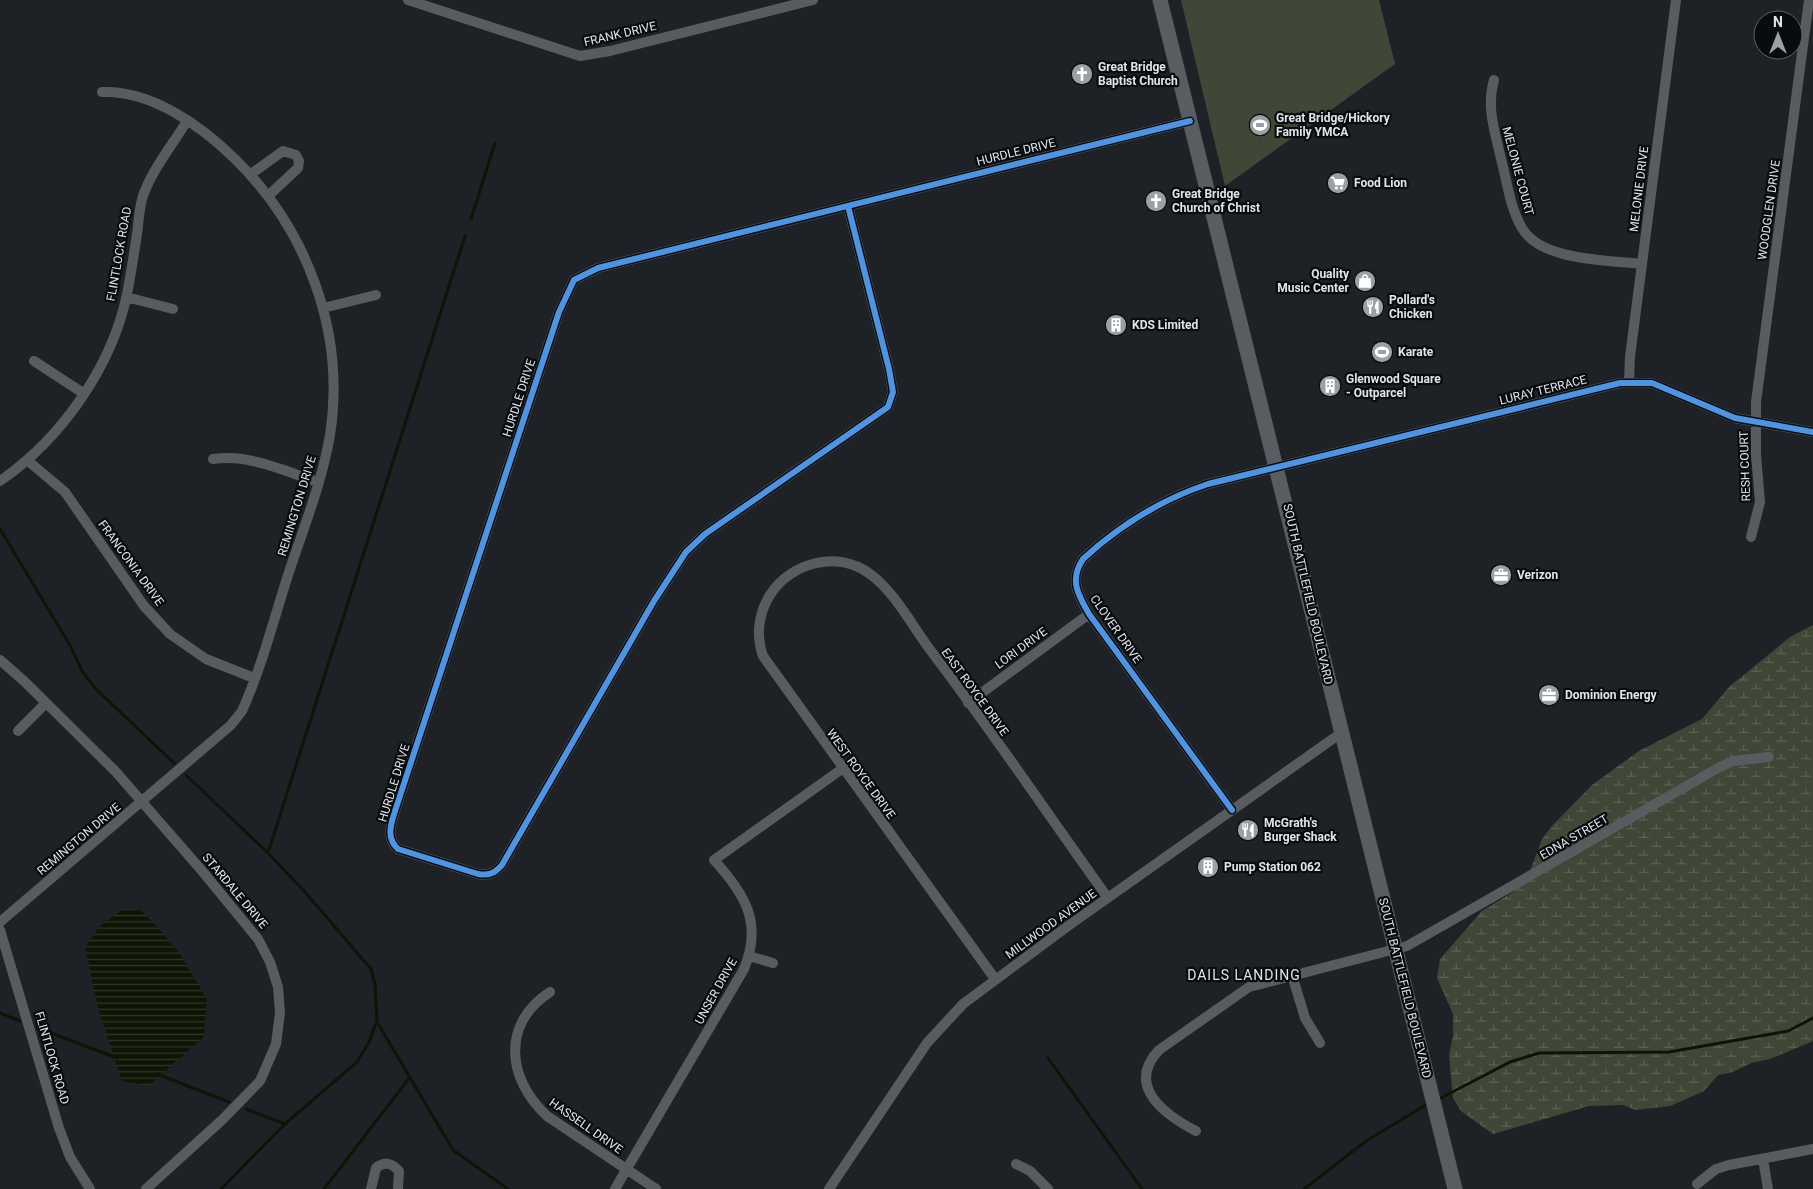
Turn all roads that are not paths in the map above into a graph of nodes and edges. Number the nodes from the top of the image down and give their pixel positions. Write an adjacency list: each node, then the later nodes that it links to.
1 (408, 0): 2 (street, FRANK DRIVE)
2 (813, 0)
3 (1160, 0): 9 (main road, SOUTH BATTLEFIELD BOULEVARD)
4 (1676, 0): 13 (street, MELONIE DRIVE)
5 (1809, 0): 21 (street, WOODGLEN DRIVE)
6 (1494, 80): 13 (street, MELONIE COURT)
7 (102, 92): 8 (street, REMINGTON DRIVE)
8 (187, 121): 10 (street, REMINGTON DRIVE); 15 (street, FLINTLOCK ROAD)
9 (1190, 121): 12 (street, HURDLE DRIVE); 25 (main road, SOUTH BATTLEFIELD BOULEVARD)
10 (251, 174): 11 (street, REMINGTON DRIVE); 11 (street)
11 (268, 196): 16 (street, REMINGTON DRIVE)
12 (848, 206): 12 (street, HURDLE DRIVE)
13 (1642, 264): 19 (street, MELONIE DRIVE)
14 (376, 295): 16 (street)
15 (126, 297): 17 (street); 20 (street, FLINTLOCK ROAD)
16 (324, 308): 27 (street, REMINGTON DRIVE)
17 (173, 309)
18 (34, 361): 20 (street)
19 (1629, 382): 21 (street, LURAY TERRACE); 25 (street, LURAY TERRACE)
20 (83, 393): 23 (street, FLINTLOCK ROAD)
21 (1756, 423): 22 (street, LURAY TERRACE); 28 (street, RESH COURT)
22 (1813, 432)
23 (27, 460): 26 (street, FLINTLOCK ROAD); 32 (street, FRANCONIA DRIVE)
24 (213, 460): 27 (street)
25 (1277, 466): 30 (street, CLOVER DRIVE); 36 (main road, SOUTH BATTLEFIELD BOULEVARD)
26 (0, 481)
27 (318, 482): 32 (street, REMINGTON DRIVE)
28 (1751, 537)
29 (789, 576): 34 (street, EAST ROYCE DRIVE); 38 (street, WEST ROYCE DRIVE)
30 (1090, 614): 34 (street, LORI DRIVE); 40 (street, CLOVER DRIVE)
31 (0, 660): 33 (street, STARDALE DRIVE)
32 (254, 678): 39 (street, REMINGTON DRIVE)
33 (46, 703): 35 (street); 39 (street, STARDALE DRIVE)
34 (968, 703): 41 (street, EAST ROYCE DRIVE)
35 (18, 731)
36 (1341, 734): 40 (street, MILLWOOD AVENUE); 44 (main road, SOUTH BATTLEFIELD BOULEVARD)
37 (1769, 757): 44 (street, EDNA STREET)
38 (842, 769): 45 (street, UNSER DRIVE); 48 (street, WEST ROYCE DRIVE)
39 (142, 802): 42 (street, REMINGTON DRIVE); 58 (street, STARDALE DRIVE)
40 (1232, 810): 41 (street, MILLWOOD AVENUE)
41 (1108, 898): 48 (street, MILLWOOD AVENUE)
42 (0, 922)
43 (0, 930): 57 (street, FLINTLOCK ROAD)
44 (1396, 950): 47 (street, EDNA STREET); 65 (main road, SOUTH BATTLEFIELD BOULEVARD)
45 (749, 956): 46 (street); 55 (street, UNSER DRIVE)
46 (773, 963)
47 (1292, 975): 50 (street); 51 (street, EDNA STREET)
48 (995, 979): 63 (street, MILLWOOD AVENUE)
49 (550, 992): 55 (street, HASSELL DRIVE)
50 (1320, 1043)
51 (1196, 1131)
52 (1813, 1148): 53 (street)
53 (1763, 1159): 56 (street); 66 (street)
54 (1016, 1164): 64 (street)
55 (628, 1170): 61 (street, UNSER DRIVE); 62 (street, HASSELL DRIVE)
56 (1697, 1184)
57 (90, 1189)
58 (146, 1189)
59 (371, 1189): 60 (street)
60 (398, 1189)
61 (615, 1189)
62 (656, 1189)
63 (829, 1189)
64 (1048, 1189)
65 (1455, 1189)
66 (1768, 1189)

